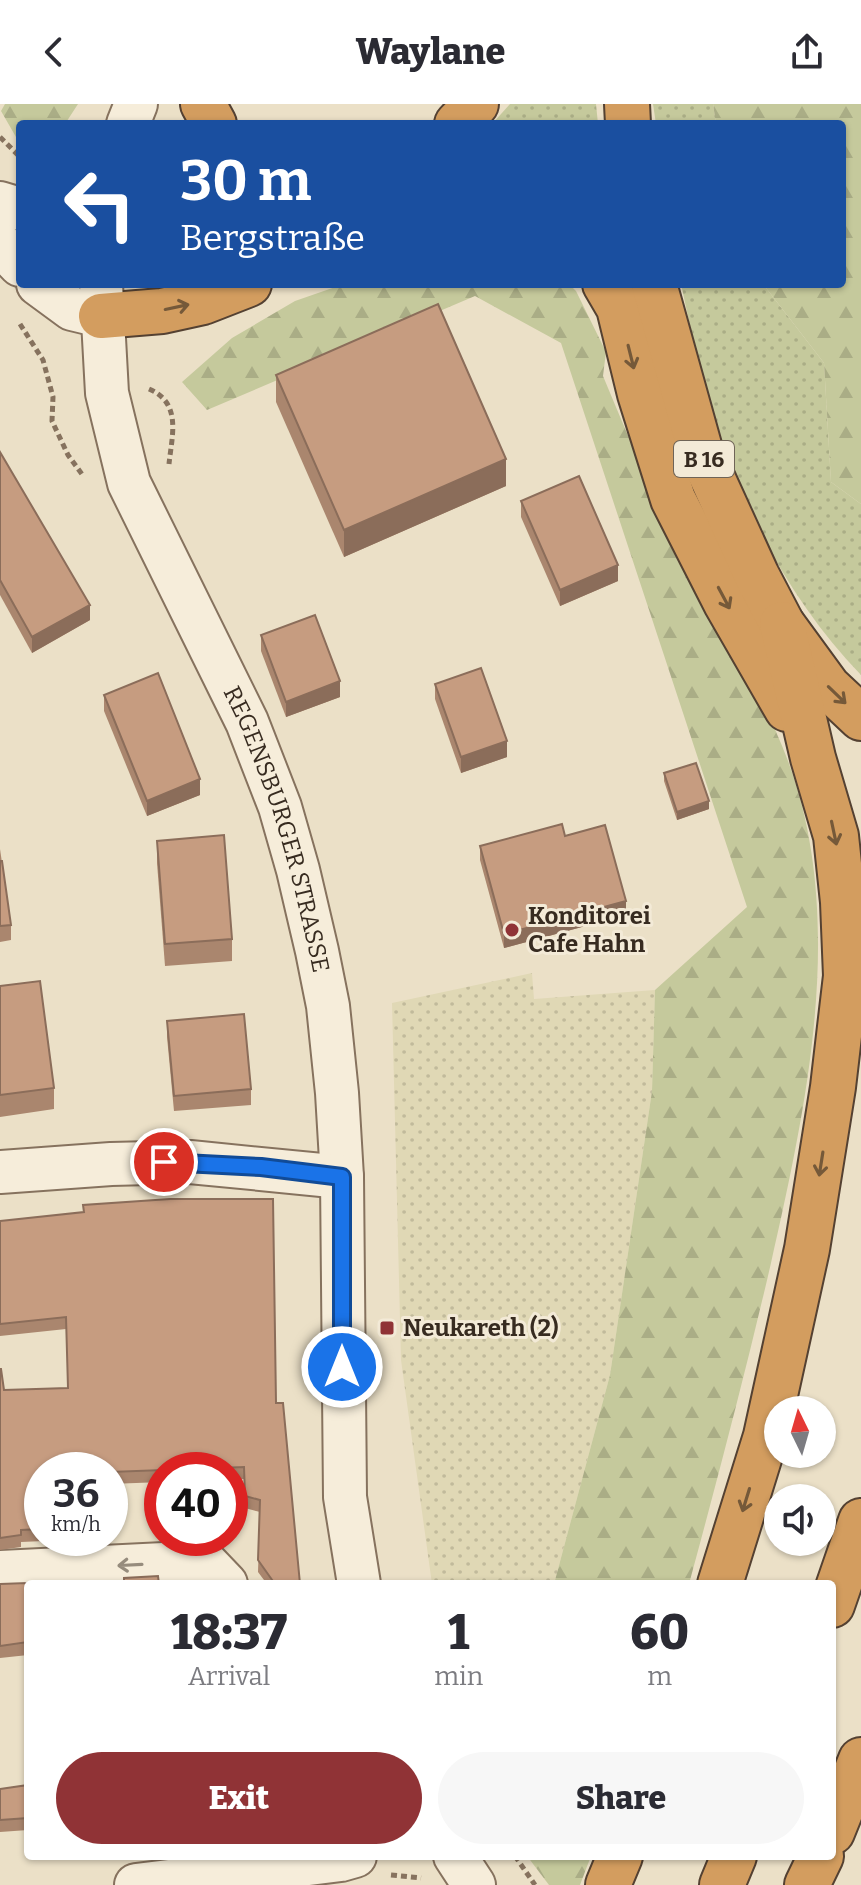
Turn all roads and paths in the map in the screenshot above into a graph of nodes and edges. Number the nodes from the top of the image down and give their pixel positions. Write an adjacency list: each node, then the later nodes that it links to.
1 (476, 104): 2 (highway)
2 (461, 120)
3 (0, 137): 4 (path)
4 (16, 153)
5 (0, 244): 6 (street)
6 (16, 261)
7 (239, 288): 10 (highway, one-way to 7)
8 (607, 288): 15 (highway, one-way to 15)
9 (655, 288): 13 (highway, B 16)
10 (101, 300): 11 (street); 17 (street, REGENSBURGER STRASSE)
11 (27, 301): 12 (path)
12 (53, 397)
13 (782, 624): 14 (highway, B 16, one-way to 14); 15 (highway)
14 (861, 718)
15 (813, 758): 22 (highway, one-way to 22)
16 (0, 1172): 17 (street)
17 (342, 1177): 21 (street, REGENSBURGER STRASSE)
18 (861, 1521): 23 (highway)
19 (0, 1572): 20 (street, one-way to 19)
20 (222, 1580)
21 (358, 1580)
22 (721, 1580)
23 (836, 1593)
24 (861, 1760): 25 (highway)
25 (836, 1822)
26 (323, 1860): 32 (street)
27 (458, 1860): 33 (street)
28 (518, 1860): 34 (path)
29 (618, 1860): 35 (highway)
30 (732, 1860): 36 (highway)
31 (819, 1860): 37 (highway)
32 (136, 1885)
33 (474, 1885)
34 (535, 1885)
35 (608, 1885)
36 (722, 1885)
37 (807, 1885)

